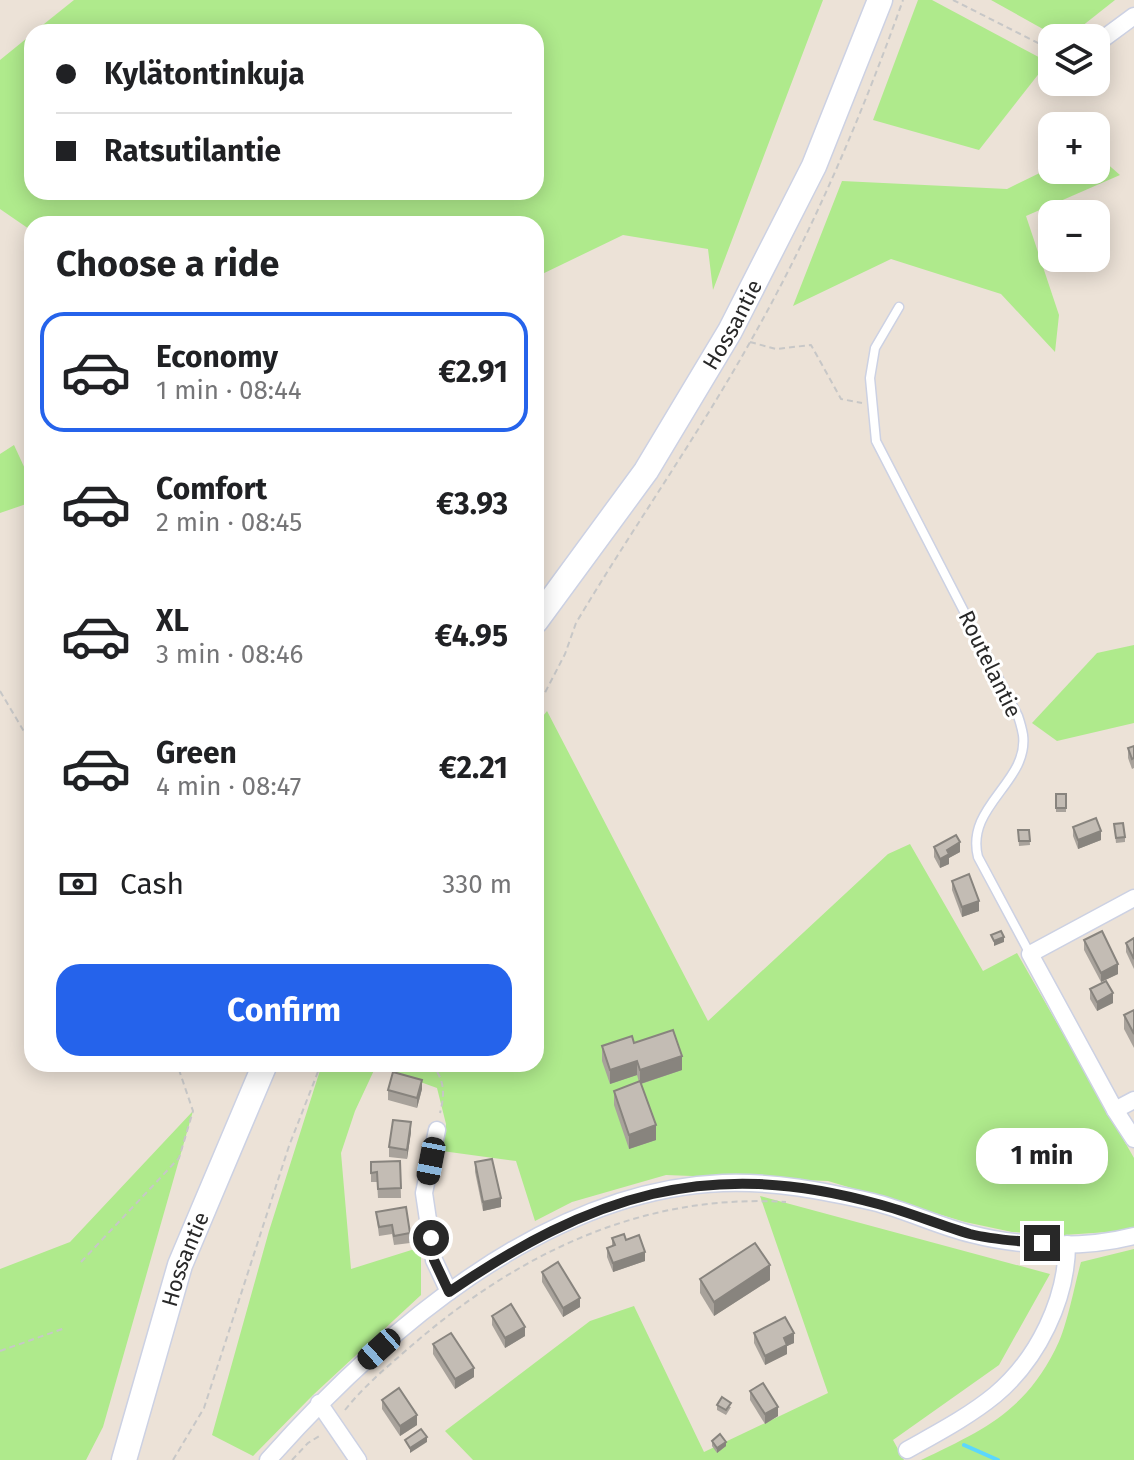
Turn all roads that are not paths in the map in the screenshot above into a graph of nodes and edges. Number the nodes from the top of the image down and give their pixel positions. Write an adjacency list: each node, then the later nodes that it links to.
1 (880, 0): 5 (main road, Hossantie)
2 (1134, 16): 3 (street)
3 (1110, 34)
4 (899, 307): 7 (lane, Routelantie)
5 (544, 610)
6 (1134, 898): 7 (street)
7 (1030, 954): 10 (street, Routelantie)
8 (262, 1072): 18 (main road, Hossantie)
9 (1134, 1100): 10 (street)
10 (1115, 1110): 12 (street, Routelantie)
11 (437, 1130): 15 (street)
12 (1134, 1139)
13 (1134, 1236): 14 (street)
14 (1067, 1244): 15 (street); 17 (street)
15 (449, 1292): 16 (street)
16 (319, 1403): 19 (street); 20 (street)
17 (907, 1450)
18 (124, 1460)
19 (268, 1460)
20 (358, 1460)

